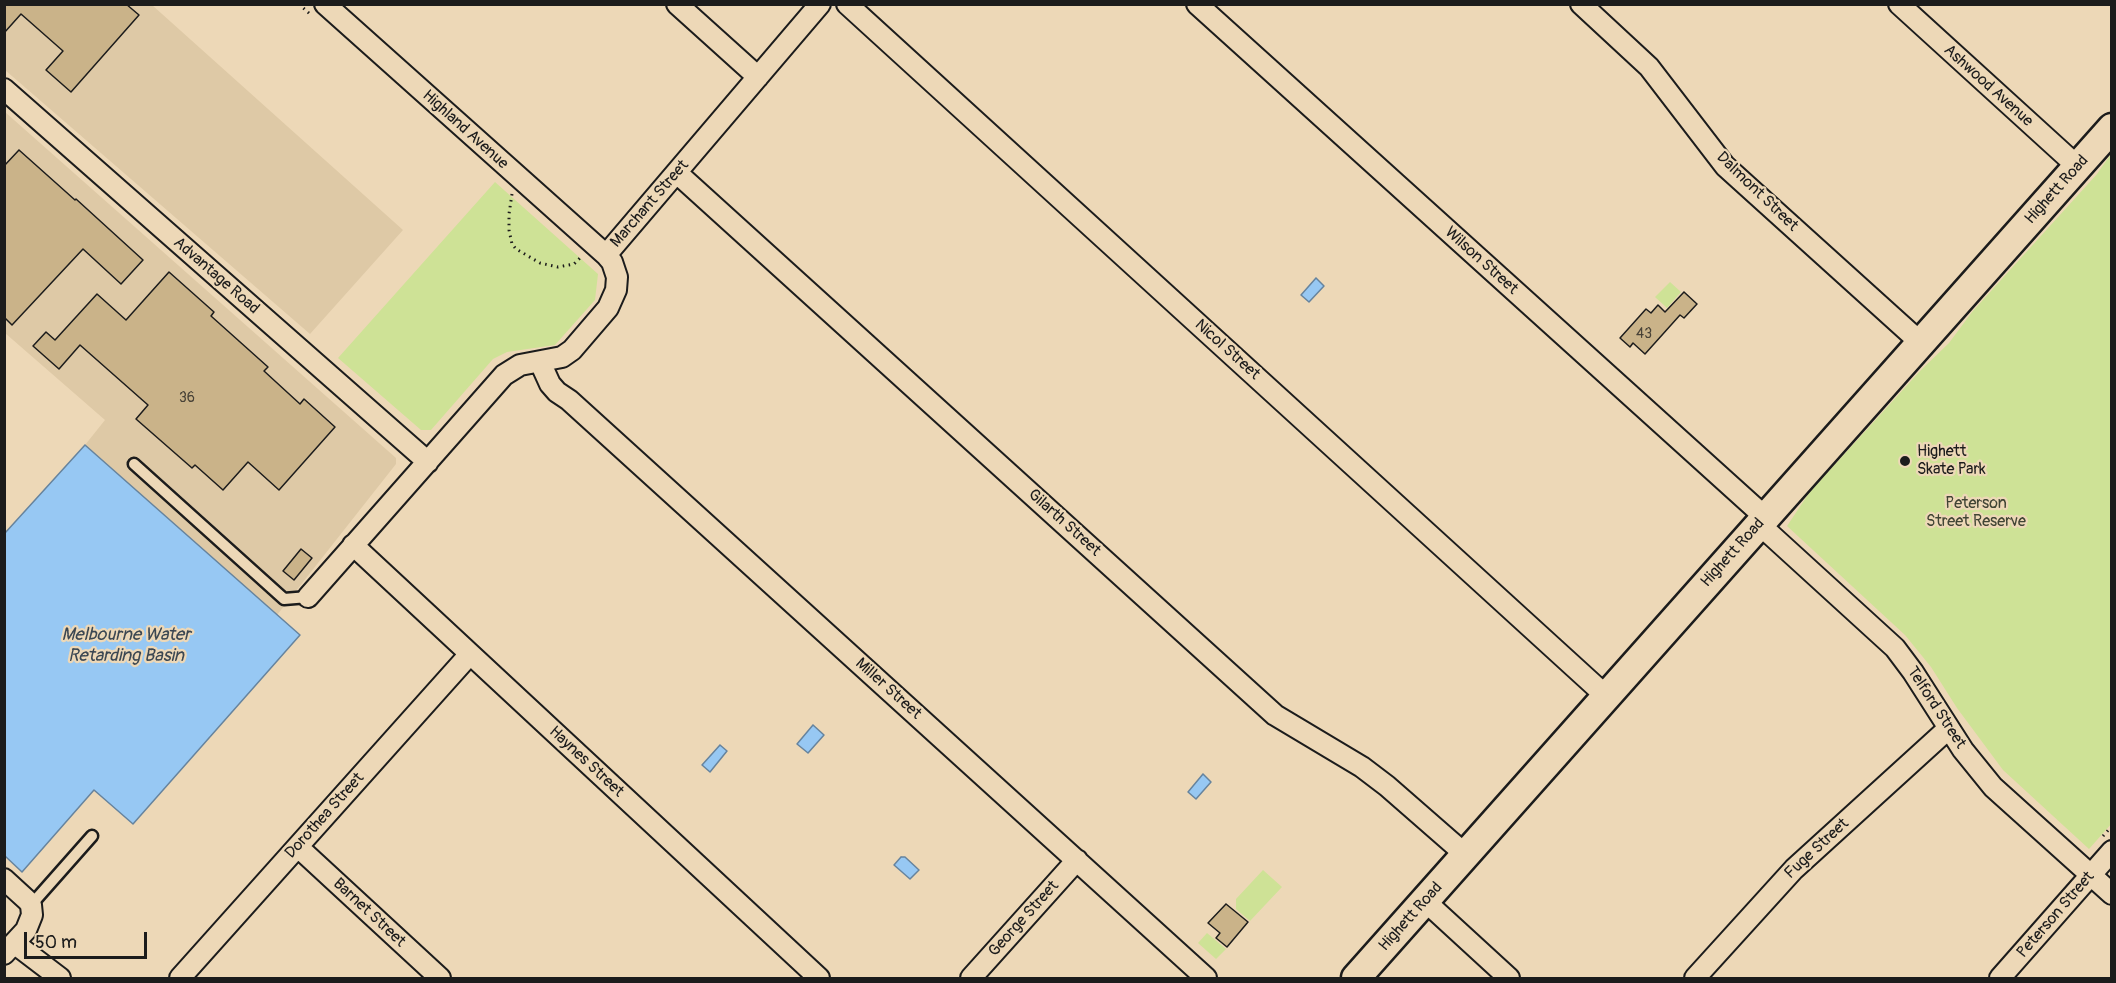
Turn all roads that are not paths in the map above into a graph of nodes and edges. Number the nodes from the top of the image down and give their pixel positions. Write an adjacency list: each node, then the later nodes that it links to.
1 (325, 4): 13 (street, Highland Avenue)
2 (677, 4): 8 (street)
3 (820, 4): 8 (street, Marchant Street)
4 (847, 4): 24 (street, Nicol Street)
5 (1197, 4): 20 (street, Wilson Street)
6 (1581, 4): 14 (street, Dalmont Street)
7 (1899, 4): 11 (street, Ashwood Avenue)
8 (758, 77): 12 (street, Marchant Street)
9 (4, 90): 18 (street, Advantage Road)
10 (2112, 128): 11 (street, Highett Road)
11 (2077, 166): 14 (street, Highett Road)
12 (677, 172): 13 (street, Marchant Street); 29 (street, Gilarth Street)
13 (599, 249): 15 (street, Marchant Street)
14 (1921, 343): 20 (street, Highett Road)
15 (562, 357): 16 (street); 17 (street)
16 (540, 362): 17 (street, Miller Street); 18 (street)
17 (569, 400): 30 (street, Miller Street)
18 (428, 462): 21 (street)
19 (134, 464): 22 (lane)
20 (1762, 521): 24 (street, Highett Road); 25 (street, Telford Street)
21 (353, 545): 22 (street); 23 (street, Haynes Street)
22 (308, 597)
23 (470, 654): 27 (street, Dorothea Street); 40 (street, Haynes Street)
24 (1606, 696): 29 (street, Highett Road)
25 (1949, 728): 31 (street, Telford Street); 45 (street, Fuge Street)
26 (92, 836): 35 (lane)
27 (298, 847): 38 (street, Dorothea Street); 39 (street, Barnet Street)
28 (2112, 851): 31 (street, Peterson Street)
29 (1466, 855): 34 (street, Highett Road)
30 (1077, 860): 41 (street, George Street); 42 (street, Miller Street)
31 (2090, 875): 33 (street, Telford Street); 46 (street, Peterson Street)
32 (4, 879): 35 (street)
33 (2112, 894)
34 (1425, 901): 43 (street, Highett Road); 44 (street)
35 (32, 910): 36 (street)
36 (14, 944): 37 (street)
37 (58, 977)
38 (180, 978)
39 (440, 978)
40 (819, 978)
41 (971, 978)
42 (1206, 978)
43 (1356, 978)
44 (1509, 978)
45 (1695, 978)
46 (2000, 978)

